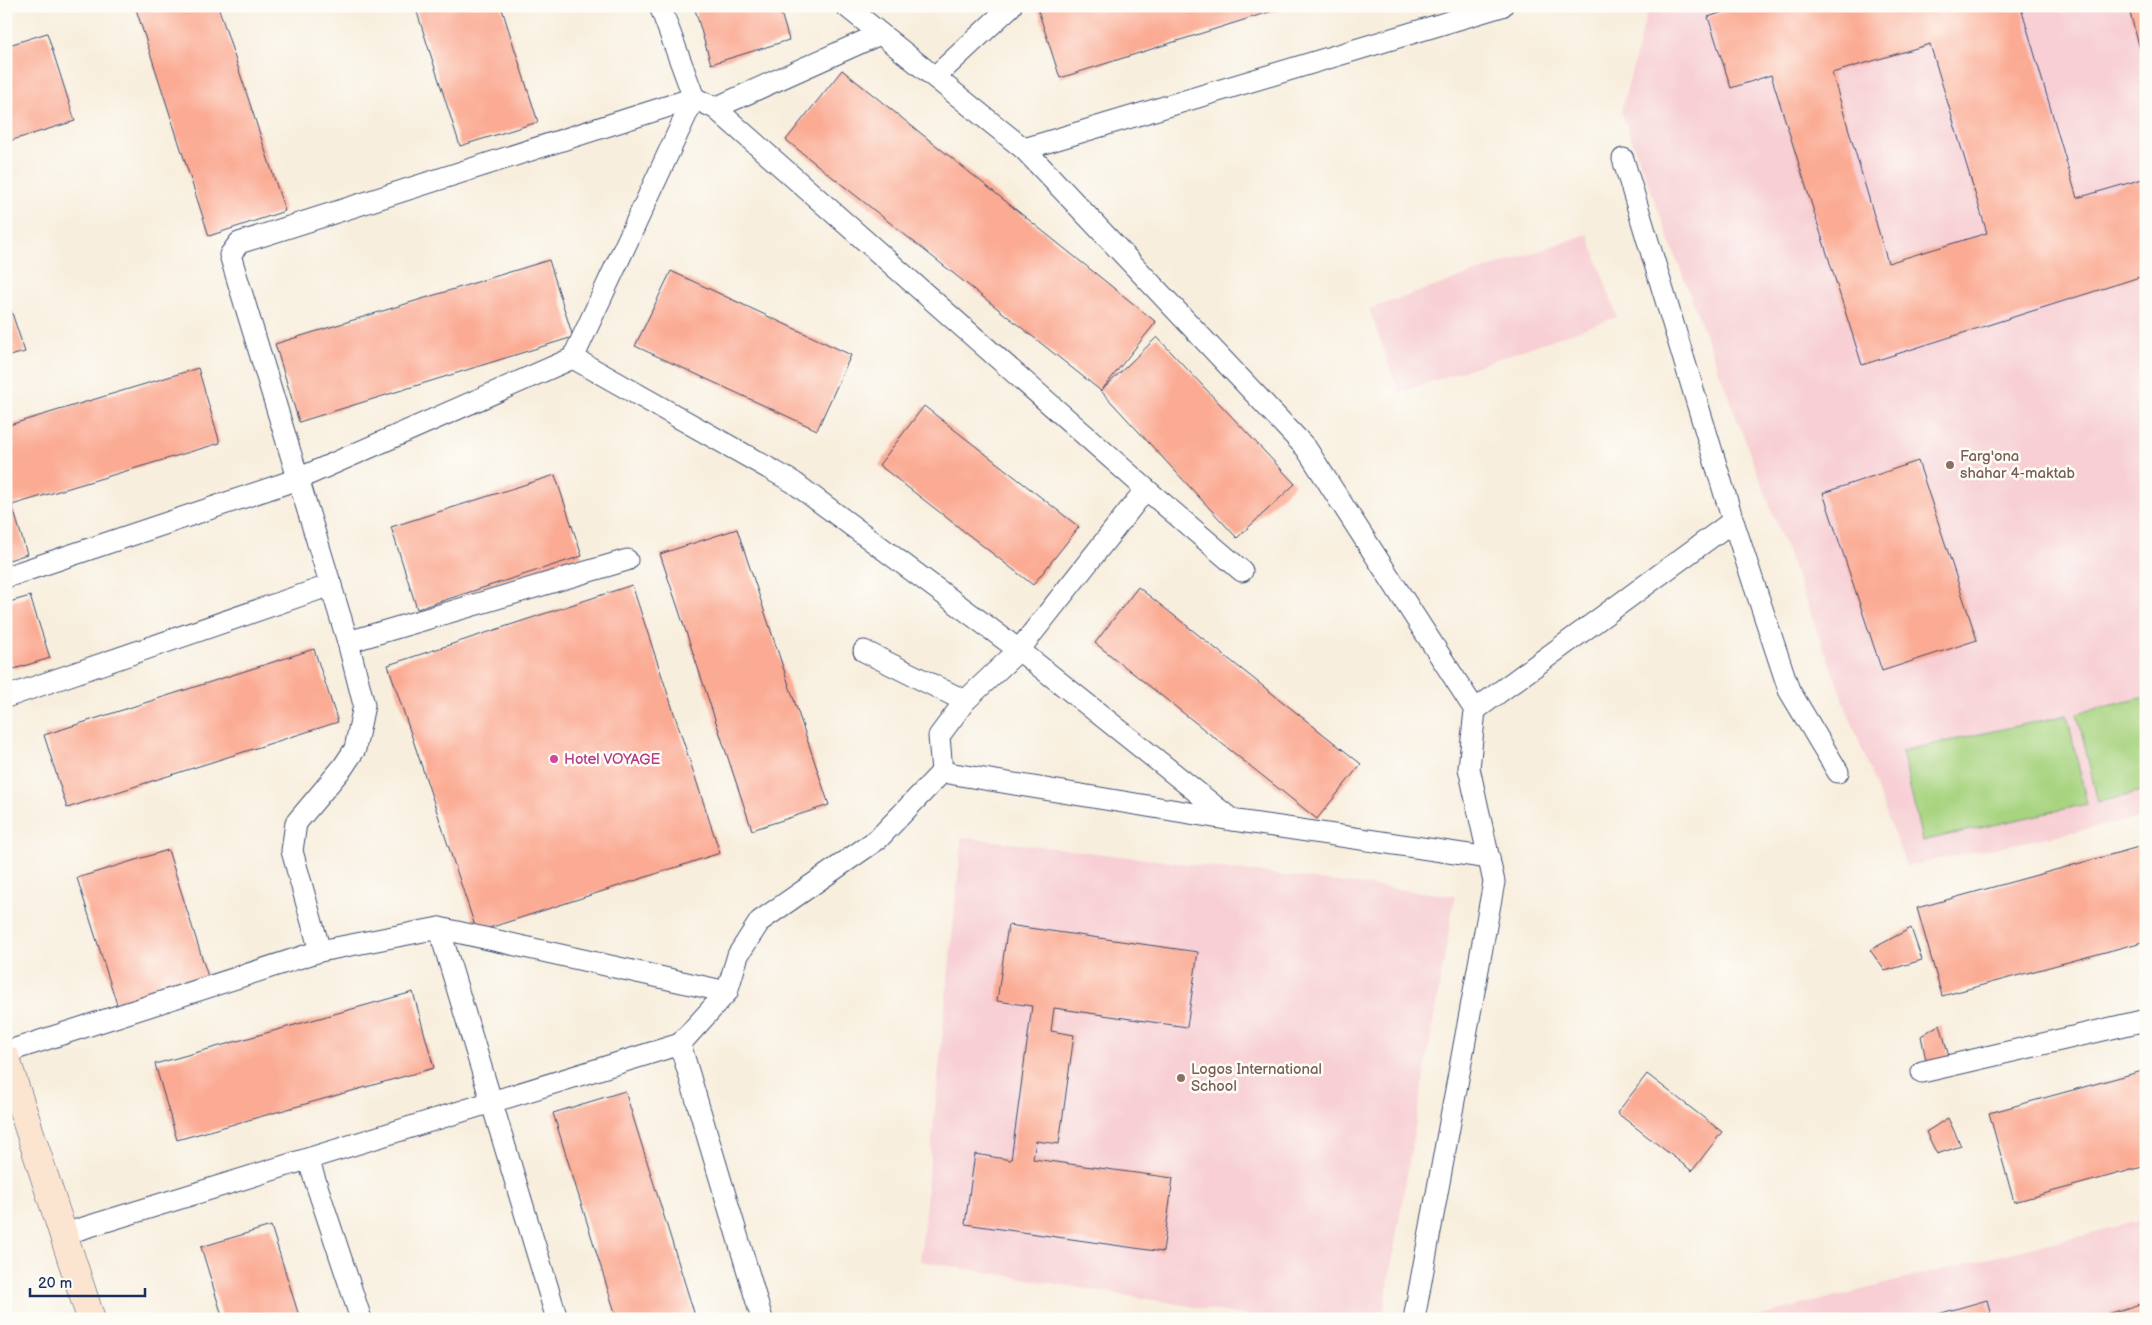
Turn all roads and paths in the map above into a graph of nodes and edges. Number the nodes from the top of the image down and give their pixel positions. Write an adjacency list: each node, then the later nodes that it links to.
1 (660, 6): 7 (lane)
2 (1011, 6): 6 (lane)
3 (1502, 6): 9 (lane)
4 (850, 7): 5 (lane)
5 (880, 34): 6 (lane); 8 (lane)
6 (936, 77): 9 (lane)
7 (694, 98): 8 (lane); 11 (lane); 12 (lane)
8 (715, 108): 13 (lane)
9 (1024, 149): 24 (lane)
10 (1623, 159): 14 (lane)
11 (572, 358): 12 (lane); 20 (lane)
12 (298, 479): 17 (lane); 18 (lane)
13 (1146, 489): 16 (lane); 20 (lane)
14 (1733, 521): 24 (lane); 26 (lane)
15 (627, 560): 19 (lane)
16 (1242, 571)
17 (6, 577)
18 (331, 585): 19 (lane); 22 (lane)
19 (348, 642): 30 (lane)
20 (1019, 650): 23 (lane); 27 (lane)
21 (864, 651): 23 (lane)
22 (6, 697)
23 (965, 701): 25 (lane)
24 (1476, 710): 28 (lane)
25 (942, 772): 27 (lane); 31 (lane)
26 (1838, 772)
27 (1232, 820): 28 (lane)
28 (1489, 858): 44 (lane)
29 (439, 928): 30 (lane); 31 (lane); 37 (lane)
30 (320, 951): 34 (lane)
31 (727, 992): 33 (lane)
32 (2146, 1020): 36 (lane)
33 (680, 1044): 37 (lane); 43 (lane)
34 (6, 1052)
35 (6, 1059): 39 (main road)
36 (1922, 1072)
37 (494, 1101): 38 (lane); 42 (lane)
38 (308, 1159): 39 (lane); 41 (lane)
39 (64, 1234): 40 (main road)
40 (92, 1319)
41 (361, 1319)
42 (557, 1319)
43 (762, 1319)
44 (1414, 1319)

